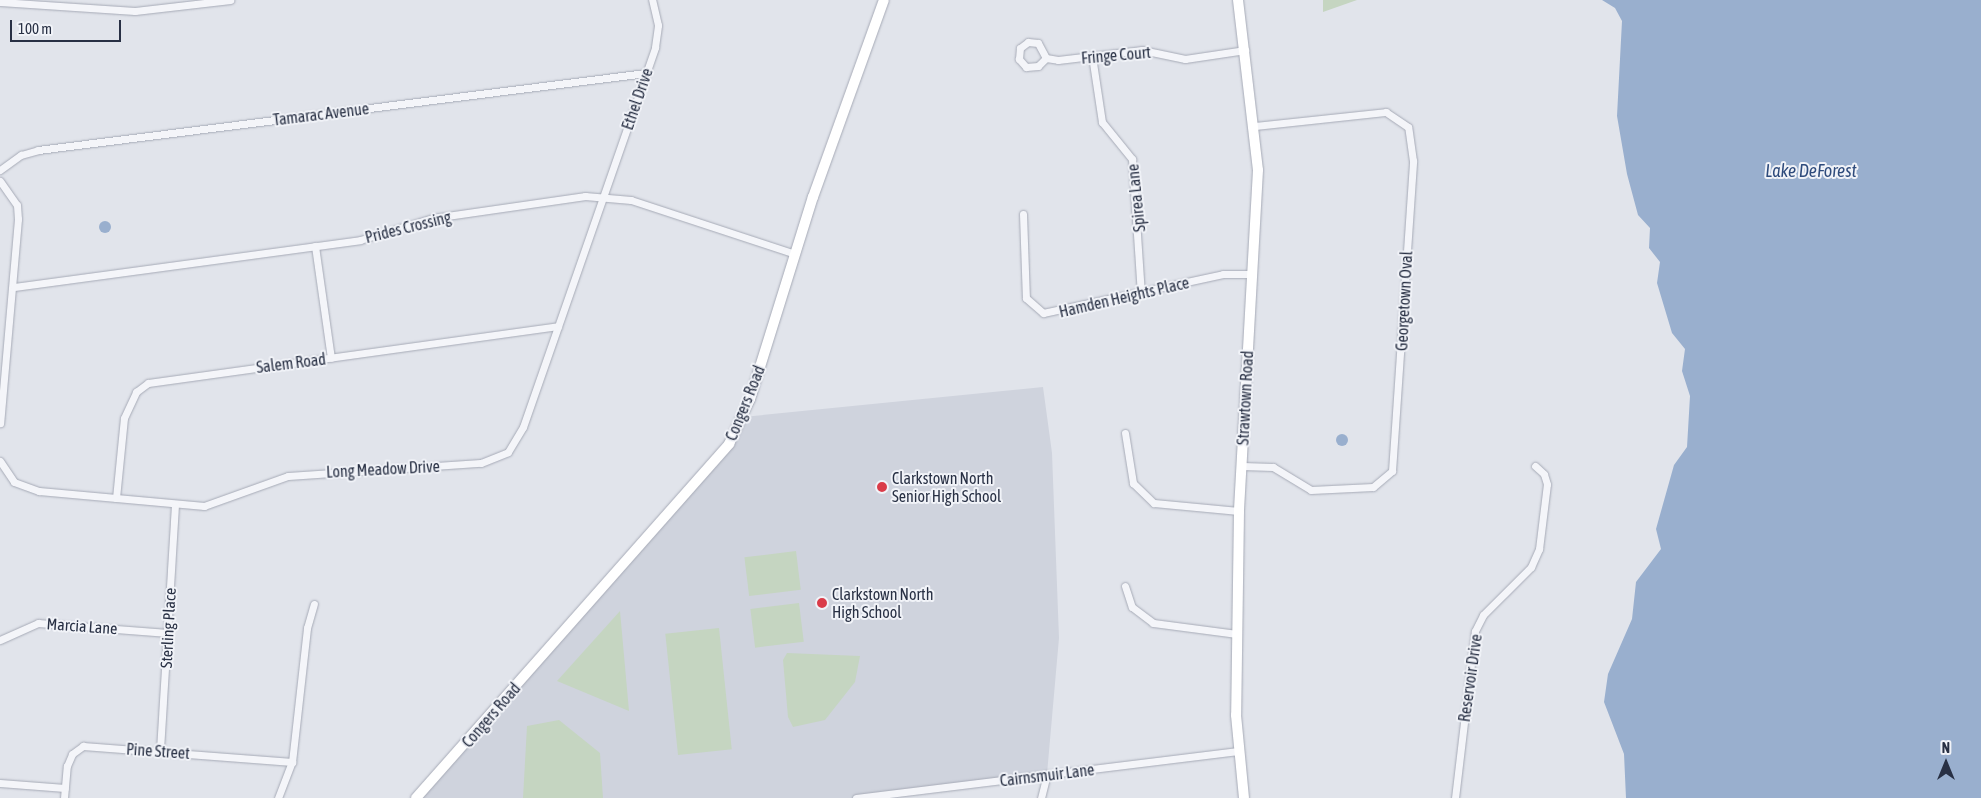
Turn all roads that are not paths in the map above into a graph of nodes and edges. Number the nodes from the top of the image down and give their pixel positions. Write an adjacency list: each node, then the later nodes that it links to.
1 (230, 0): 5 (street)
2 (652, 0): 9 (street, Ethel Drive)
3 (884, 0): 16 (street, Congers Road)
4 (1238, 0): 6 (street, Strawtown Road)
5 (0, 2)
6 (1245, 50): 7 (street, Fringe Court); 10 (street, Strawtown Road)
7 (1092, 56): 8 (street, Fringe Court); 19 (street, Spirea Lane)
8 (1046, 58)
9 (646, 73): 11 (street, Tamarac Avenue); 13 (street, Ethel Drive)
10 (1254, 126): 17 (street, Strawtown Road); 25 (street, Georgetown Oval)
11 (0, 170)
12 (0, 181): 18 (street)
13 (604, 196): 15 (street, Prides Crossing); 16 (street, Prides Crossing); 20 (street, Long Meadow Drive)
14 (1023, 214): 19 (street, Hamden Heights Place)
15 (315, 246): 18 (street, Prides Crossing); 21 (street)
16 (795, 254): 44 (street, Congers Road)
17 (1251, 274): 19 (street, Hamden Heights Place); 25 (street, Strawtown Road)
18 (14, 287): 22 (street)
19 (1141, 293)
20 (558, 326): 21 (street, Salem Road); 28 (street, Long Meadow Drive)
21 (331, 358): 27 (street, Salem Road)
22 (0, 423)
23 (1125, 433): 29 (street)
24 (0, 461): 27 (street, Long Meadow Drive)
25 (1242, 466): 29 (street, Strawtown Road)
26 (1535, 466): 48 (street, Reservoir Drive)
27 (116, 498): 28 (street, Long Meadow Drive)
28 (175, 505): 32 (street, Sterling Place)
29 (1239, 511): 33 (street, Strawtown Road)
30 (1126, 586): 33 (street)
31 (314, 604): 37 (street)
32 (168, 633): 34 (street, Marcia Lane); 35 (street, Sterling Place)
33 (1237, 634): 36 (street, Strawtown Road)
34 (0, 640)
35 (160, 750): 37 (street, Pine Street); 40 (street, Pine Street)
36 (1238, 751): 38 (street, Cairnsmuir Lane); 47 (street, Strawtown Road)
37 (292, 762): 43 (street)
38 (1047, 774): 41 (street, Cairnsmuir Lane); 46 (street)
39 (0, 783): 40 (street)
40 (65, 788): 42 (street, Pine Street)
41 (894, 796): 45 (street, Cairnsmuir Lane)
42 (64, 798)
43 (278, 798)
44 (416, 798)
45 (856, 798)
46 (1041, 798)
47 (1244, 798)
48 (1456, 798)

